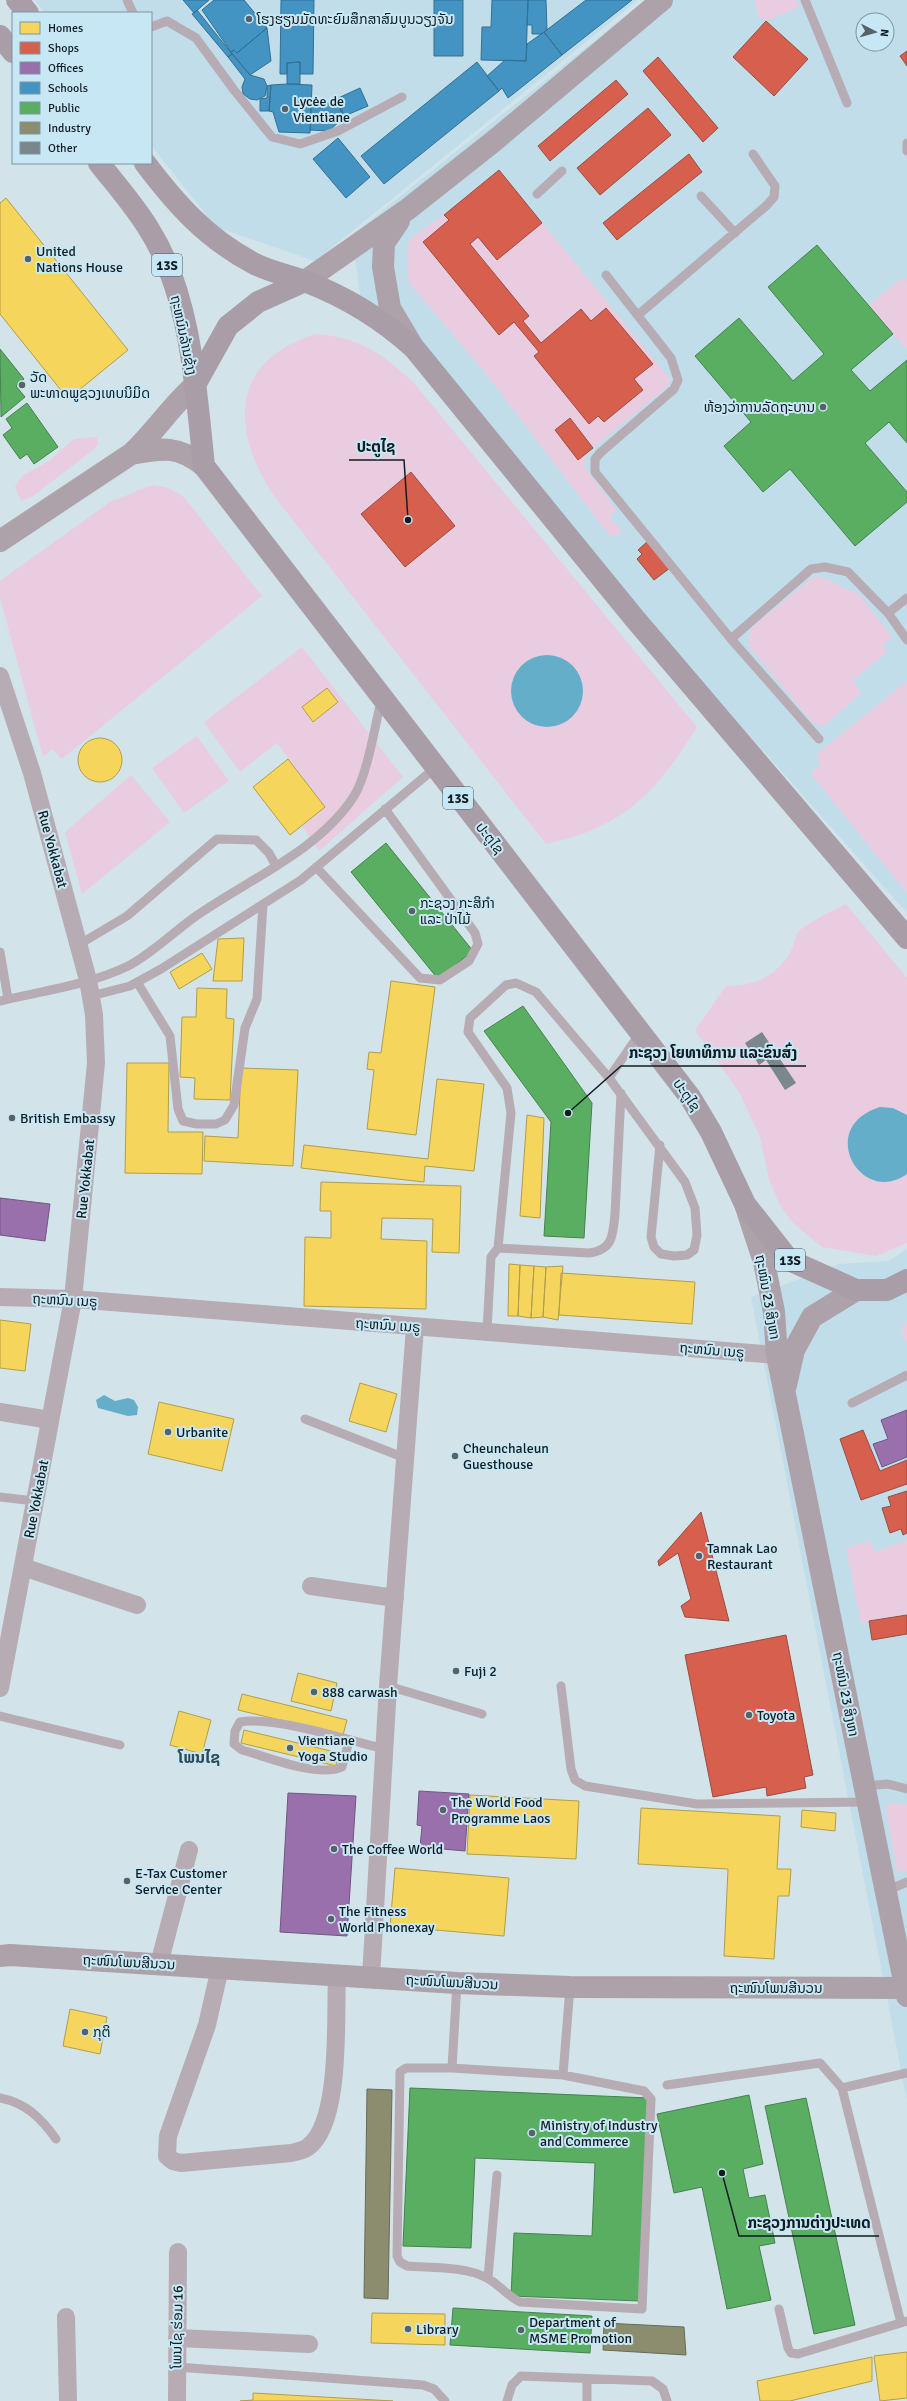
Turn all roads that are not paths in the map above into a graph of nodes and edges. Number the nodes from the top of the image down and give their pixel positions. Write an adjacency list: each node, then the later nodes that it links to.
1 (17, 0): 5 (highway)
2 (127, 0): 6 (lane)
3 (662, 0): 20 (street)
4 (805, 0): 11 (lane)
5 (27, 12)
6 (133, 12)
7 (152, 27): 10 (lane)
8 (0, 36): 9 (highway)
9 (12, 51)
10 (402, 96)
11 (847, 103)
12 (907, 143): 13 (lane)
13 (907, 151)
14 (754, 154): 21 (lane)
15 (100, 164): 26 (highway, ຖະຫນົນລ້ານຊ້າງ / 13S)
16 (146, 164): 23 (highway)
17 (562, 171): 18 (lane)
18 (537, 194)
19 (701, 196): 21 (lane)
20 (408, 209): 23 (street); 25 (street)
21 (735, 233): 24 (lane)
22 (606, 275): 24 (lane)
23 (305, 281): 25 (highway); 26 (highway)
24 (638, 315): 32 (lane)
25 (414, 348): 42 (highway)
26 (194, 385): 27 (street); 28 (highway, 13S)
27 (131, 454): 28 (street); 29 (street)
28 (204, 466): 35 (highway, ປະຕູໄຊ / 13S)
29 (0, 540)
30 (907, 598): 31 (lane)
31 (888, 613): 32 (lane); 33 (lane)
32 (731, 639): 36 (lane)
33 (907, 640)
34 (0, 676): 43 (street, Rue Yokkabat)
35 (382, 699): 37 (highway, ປະຕູໄຊ / 13S); 39 (lane)
36 (818, 739)
37 (435, 768): 38 (lane); 48 (highway, ປະຕູໄຊ / 13S)
38 (385, 809): 40 (lane); 40 (lane)
39 (276, 866): 43 (lane); 46 (lane)
40 (316, 867): 41 (lane)
41 (263, 904): 45 (lane); 45 (lane)
42 (907, 938)
43 (78, 945): 46 (street, Rue Yokkabat)
44 (0, 952): 47 (lane)
45 (137, 982): 46 (lane)
46 (89, 988): 47 (lane); 58 (street, Rue Yokkabat)
47 (4, 1000)
48 (641, 1032): 49 (lane); 52 (highway, ປະຕູໄຊ / 13S)
49 (610, 1078): 50 (lane); 53 (lane)
50 (621, 1093): 51 (lane); 53 (lane)
51 (660, 1146): 51 (lane)
52 (745, 1204): 55 (highway, ປະຕູໄຊ / 13S); 61 (street, ຖະໜົນ 23 ສິງຫາ)
53 (498, 1248): 60 (lane)
54 (907, 1280): 56 (highway, ປະຕູໄຊ / 13S)
55 (856, 1290): 56 (highway, ປະຕູໄຊ / 13S); 63 (street, ຖະໜົນ 23 ສິງຫາ)
56 (897, 1292)
57 (0, 1296): 58 (street, ຖະຫນົນ ເນຣູ)
58 (73, 1299): 59 (street, ຖະຫນົນ ເນຣູ); 67 (street, Rue Yokkabat)
59 (415, 1327): 60 (street, ຖະຫນົນ ເນຣູ); 68 (street)
60 (487, 1332): 61 (street, ຖະຫນົນ ເນຣູ)
61 (777, 1355): 63 (street, ຖະໜົນ 23 ສິງຫາ)
62 (907, 1375): 64 (lane)
63 (784, 1392): 84 (street, ຖະໜົນ 23 ສິງຫາ)
64 (852, 1403)
65 (0, 1412): 67 (street)
66 (305, 1419): 68 (lane)
67 (50, 1420): 70 (street, Rue Yokkabat)
68 (405, 1458): 73 (street)
69 (0, 1497): 70 (lane)
70 (35, 1501): 71 (street, Rue Yokkabat)
71 (23, 1567): 74 (street); 77 (street, Rue Yokkabat)
72 (311, 1586): 73 (street)
73 (395, 1598): 75 (street)
74 (138, 1606)
75 (388, 1686): 78 (lane); 82 (street)
76 (562, 1686): 84 (lane)
77 (0, 1688)
78 (482, 1714)
79 (0, 1716): 81 (lane)
80 (350, 1741): 80 (lane); 82 (lane)
81 (120, 1745)
82 (384, 1749): 92 (street)
83 (907, 1789): 84 (lane)
84 (866, 1794): 87 (street, ຖະໜົນ 23 ສິງຫາ)
85 (189, 1850): 89 (street)
86 (907, 1882): 87 (lane)
87 (886, 1891): 95 (street, ຖະໜົນ 23 ສິງຫາ)
88 (0, 1956): 89 (street, ຖະໜົນໂພນສີນວນ)
89 (159, 1964): 90 (street, ຖະໜົນໂພນສີນວນ)
90 (220, 1968): 91 (street, ຖະໜົນໂພນສີນວນ); 91 (street)
91 (337, 1975): 92 (street, ຖະໜົນໂພນສີນວນ)
92 (371, 1977): 93 (street, ຖະໜົນໂພນສີນວນ)
93 (457, 1983): 94 (street, ຖະໜົນໂພນສີນວນ); 96 (lane)
94 (570, 1987): 95 (street, ຖະໜົນໂພນສີນວນ); 98 (lane)
95 (906, 1992)
96 (452, 2068): 98 (lane); 105 (lane)
97 (907, 2073): 100 (lane)
98 (563, 2075): 105 (lane)
99 (667, 2085): 100 (lane)
100 (842, 2088): 108 (lane)
101 (0, 2098): 102 (lane)
102 (56, 2139)
103 (497, 2176): 105 (lane)
104 (178, 2252): 109 (street, ໂພນໄຊ ຮ່ອມ 16)
105 (488, 2278)
106 (779, 2309): 108 (lane)
107 (66, 2316): 113 (street)
108 (904, 2322)
109 (177, 2338): 110 (street); 111 (street, ໂພນໄຊ ຮ່ອມ 16)
110 (309, 2344)
111 (177, 2367): 114 (street, ໂພນໄຊ ຮ່ອມ 16); 115 (lane)
112 (587, 2379): 116 (lane); 117 (lane); 118 (lane)
113 (68, 2401)
114 (177, 2401)
115 (445, 2401)
116 (507, 2401)
117 (587, 2401)
118 (667, 2401)

